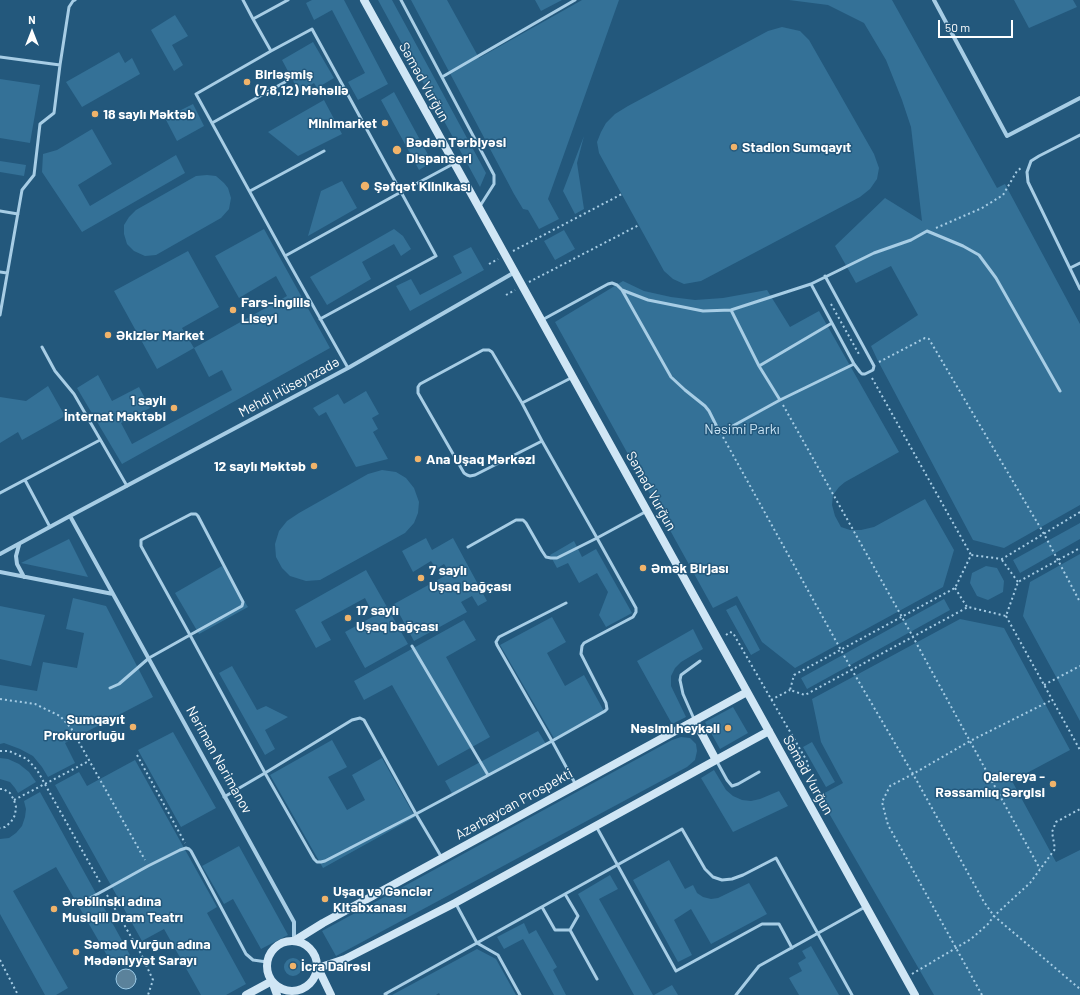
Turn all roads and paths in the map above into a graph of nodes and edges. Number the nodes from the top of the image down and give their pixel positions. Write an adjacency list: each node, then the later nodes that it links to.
1 (75, 0): 11 (lane)
2 (243, 0): 8 (lane)
3 (288, 0): 8 (lane)
4 (364, 0): 19 (main road, Səməd Vurğun)
5 (401, 0): 12 (lane)
6 (575, 0): 12 (lane)
7 (934, 0): 14 (street)
8 (253, 19): 9 (lane)
9 (271, 51): 15 (lane); 21 (lane)
10 (0, 57): 11 (lane)
11 (60, 65): 25 (lane)
12 (442, 77): 23 (lane)
13 (285, 82): 15 (lane)
14 (1080, 98)
15 (212, 123): 20 (lane)
16 (1080, 135): 18 (lane)
17 (324, 151): 20 (lane)
18 (1031, 161): 27 (path); 32 (lane)
19 (454, 163): 21 (lane); 23 (main road, Səməd Vurğun)
20 (250, 191): 29 (lane)
21 (401, 192): 29 (lane); 45 (lane)
22 (622, 194): 28 (path)
23 (479, 208): 28 (main road, Səməd Vurğun)
24 (0, 211): 25 (lane)
25 (18, 214): 35 (lane)
26 (639, 225): 38 (path)
27 (927, 231): 36 (lane); 56 (lane)
28 (505, 255): 31 (path); 34 (main road, Səməd Vurğun)
29 (285, 256): 45 (lane)
30 (1080, 262): 32 (lane)
31 (489, 264)
32 (1070, 268): 40 (lane)
33 (0, 272): 35 (lane)
34 (515, 272): 38 (main road, Səməd Vurğun); 53 (street, Mehdi Hüseynzadə)
35 (7, 274): 44 (lane)
36 (825, 276): 37 (lane); 50 (lane)
37 (811, 284): 43 (lane); 47 (lane)
38 (522, 286): 41 (path); 46 (main road, Səməd Vurğun)
39 (622, 290): 43 (lane); 46 (lane); 59 (lane)
40 (1080, 290)
41 (506, 295)
42 (831, 304): 49 (path)
43 (731, 310): 52 (lane)
44 (0, 315)
45 (320, 319): 53 (lane)
46 (542, 320): 55 (main road, Səməd Vurğun)
47 (832, 323): 50 (lane); 52 (lane)
48 (42, 347): 60 (lane)
49 (863, 362)
50 (854, 364): 57 (lane)
51 (873, 365): 69 (path)
52 (759, 366): 57 (lane)
53 (348, 368): 63 (street, Mehdi Hüseynzadə)
54 (871, 375): 75 (path)
55 (573, 377): 58 (lane); 65 (main road, Səməd Vurğun)
56 (1060, 391)
57 (780, 400): 59 (lane); 87 (path)
58 (522, 403): 61 (lane); 61 (lane)
59 (720, 433): 92 (path)
60 (100, 440): 62 (lane); 63 (lane)
61 (542, 441): 70 (lane)
62 (25, 480): 64 (lane); 68 (lane)
63 (126, 486): 67 (street, Mehdi Hüseynzadə)
64 (0, 493)
65 (647, 511): 70 (lane); 90 (main road, Səməd Vurğun)
66 (1080, 512): 69 (path)
67 (70, 516): 68 (street, Mehdi Hüseynzadə); 82 (street, Nəriman Nərimanov)
68 (50, 527): 71 (street, Mehdi Hüseynzadə)
69 (1044, 534): 76 (path); 77 (path)
70 (597, 538): 72 (lane); 106 (lane)
71 (19, 545): 74 (street, Mehdi Hüseynzadə); 79 (street)
72 (468, 547)
73 (1080, 548): 77 (path)
74 (0, 554)
75 (971, 555): 76 (path); 81 (path)
76 (1002, 559): 80 (path)
77 (1058, 560): 80 (path); 83 (path)
78 (0, 572): 79 (street)
79 (24, 577): 82 (street)
80 (1018, 582): 86 (path)
81 (955, 588): 85 (path); 87 (path)
82 (113, 594): 93 (street, Nəriman Nərimanov)
83 (1080, 602)
84 (566, 603): 106 (lane)
85 (968, 608): 86 (path); 89 (path)
86 (1006, 616): 97 (path)
87 (902, 617): 89 (path); 92 (path)
88 (190, 635): 88 (lane); 93 (lane); 114 (lane)
89 (913, 637): 96 (path); 107 (path)
90 (718, 640): 100 (main road, Səməd Vurğun); 102 (path)
91 (412, 646): 116 (lane)
92 (841, 650): 96 (path); 99 (path)
93 (149, 658): 98 (lane); 121 (street, Nəriman Nərimanov)
94 (700, 661): 104 (lane)
95 (1080, 666): 97 (path)
96 (852, 670): 99 (path); 115 (path)
97 (1044, 685): 103 (path)
98 (110, 688)
99 (790, 690): 102 (path)
100 (747, 692): 104 (main road, Azərbaycan Prospekti); 105 (main road, Səməd Vurğun)
101 (0, 699): 112 (path)
102 (771, 700): 117 (path)
103 (1052, 700): 107 (path); 108 (path)
104 (695, 721): 111 (main road); 119 (main road, Azərbaycan Prospekti)
105 (769, 731): 111 (main road); 117 (main road, Səməd Vurğun)
106 (552, 741): 116 (lane); 119 (lane)
107 (970, 741): 115 (path); 131 (path)
108 (1080, 750)
109 (0, 751): 118 (path)
110 (137, 755): 127 (path)
111 (716, 760): 113 (lane); 125 (main road)
112 (89, 761): 118 (path); 130 (path)
113 (759, 772)
114 (265, 773): 121 (lane); 124 (lane); 124 (lane)
115 (913, 774): 137 (path); 143 (path)
116 (488, 775): 124 (lane)
117 (794, 777): 135 (main road, Səməd Vurğun)
118 (45, 784): 122 (path)
119 (576, 785): 128 (main road, Azərbaycan Prospekti)
120 (0, 789): 122 (path)
121 (224, 797): 140 (street, Nəriman Nərimanov)
122 (14, 800): 126 (path)
123 (1080, 809): 131 (path)
124 (416, 814): 128 (lane)
125 (596, 826): 129 (lane); 134 (main road)
126 (0, 828)
127 (186, 845)
128 (442, 858): 140 (main road, Azərbaycan Prospekti)
129 (618, 865): 132 (lane); 139 (lane); 142 (lane)
130 (148, 866): 133 (lane); 145 (lane)
131 (1040, 869): 137 (path)
132 (565, 894): 136 (lane); 138 (lane)
133 (83, 902)
134 (455, 903): 141 (lane); 146 (main road)
135 (866, 906): 139 (lane); 147 (main road, Səməd Vurğun)
136 (542, 907): 138 (lane); 141 (lane)
137 (994, 916): 143 (path); 150 (path)
138 (570, 930): 148 (lane)
139 (818, 933): 142 (lane); 158 (lane)
140 (294, 941): 145 (main road); 146 (main road)
141 (477, 943): 155 (lane); 156 (lane)
142 (792, 948): 157 (lane)
143 (956, 948): 147 (path); 160 (path)
144 (0, 960): 151 (path)
145 (267, 962): 149 (main road)
146 (318, 968): 149 (main road); 154 (main road)
147 (906, 978): 159 (main road, Səməd Vurğun)
148 (597, 979)
149 (272, 981): 152 (main road); 153 (main road)
150 (1080, 989)
151 (18, 995)
152 (246, 995)
153 (278, 995)
154 (331, 995)
155 (386, 995)
156 (520, 995)
157 (736, 995)
158 (852, 995)
159 (916, 995)
160 (982, 995)

